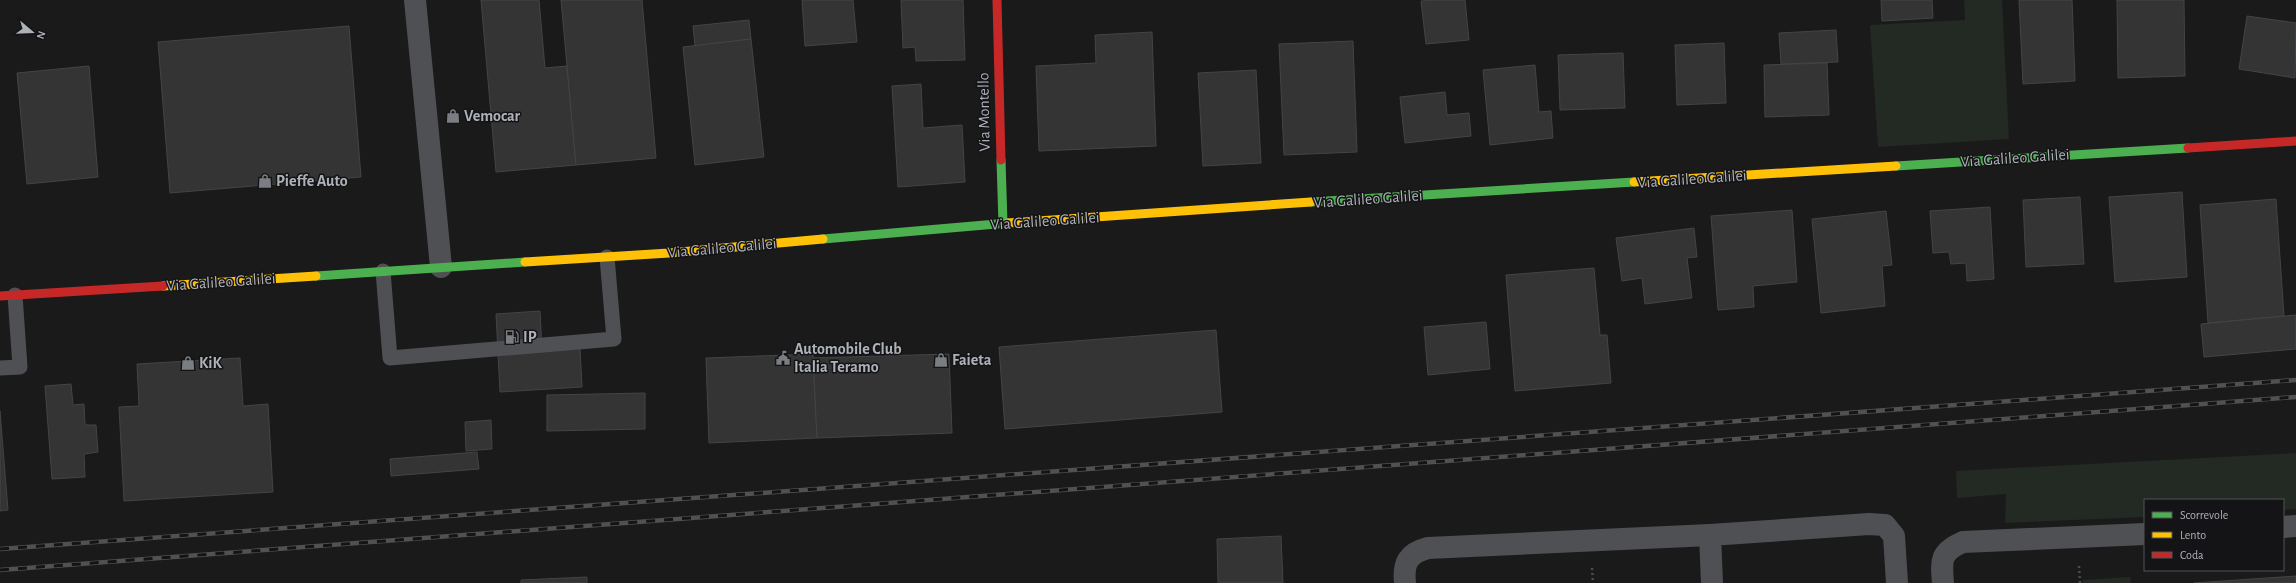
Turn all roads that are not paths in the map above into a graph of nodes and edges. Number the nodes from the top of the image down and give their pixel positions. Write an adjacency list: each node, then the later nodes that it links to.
1 (415, 0): 6 (street)
2 (997, 0): 4 (main road, Via Montello)
3 (2296, 141): 4 (main road, Via Galileo Galilei)
4 (1003, 224): 5 (main road, Via Galileo Galilei)
5 (608, 257): 6 (main road, Via Galileo Galilei); 7 (lane)
6 (441, 267): 7 (main road, Via Galileo Galilei)
7 (383, 272): 8 (main road, Via Galileo Galilei)
8 (15, 295): 9 (main road, Via Galileo Galilei); 10 (lane)
9 (0, 296)
10 (0, 368)
11 (2284, 526): 12 (street)
12 (2296, 526)
13 (2144, 534): 18 (street)
14 (1710, 535): 15 (street); 16 (street); 17 (street)
15 (1405, 583)
16 (1712, 583)
17 (1897, 583)
18 (1943, 583)

